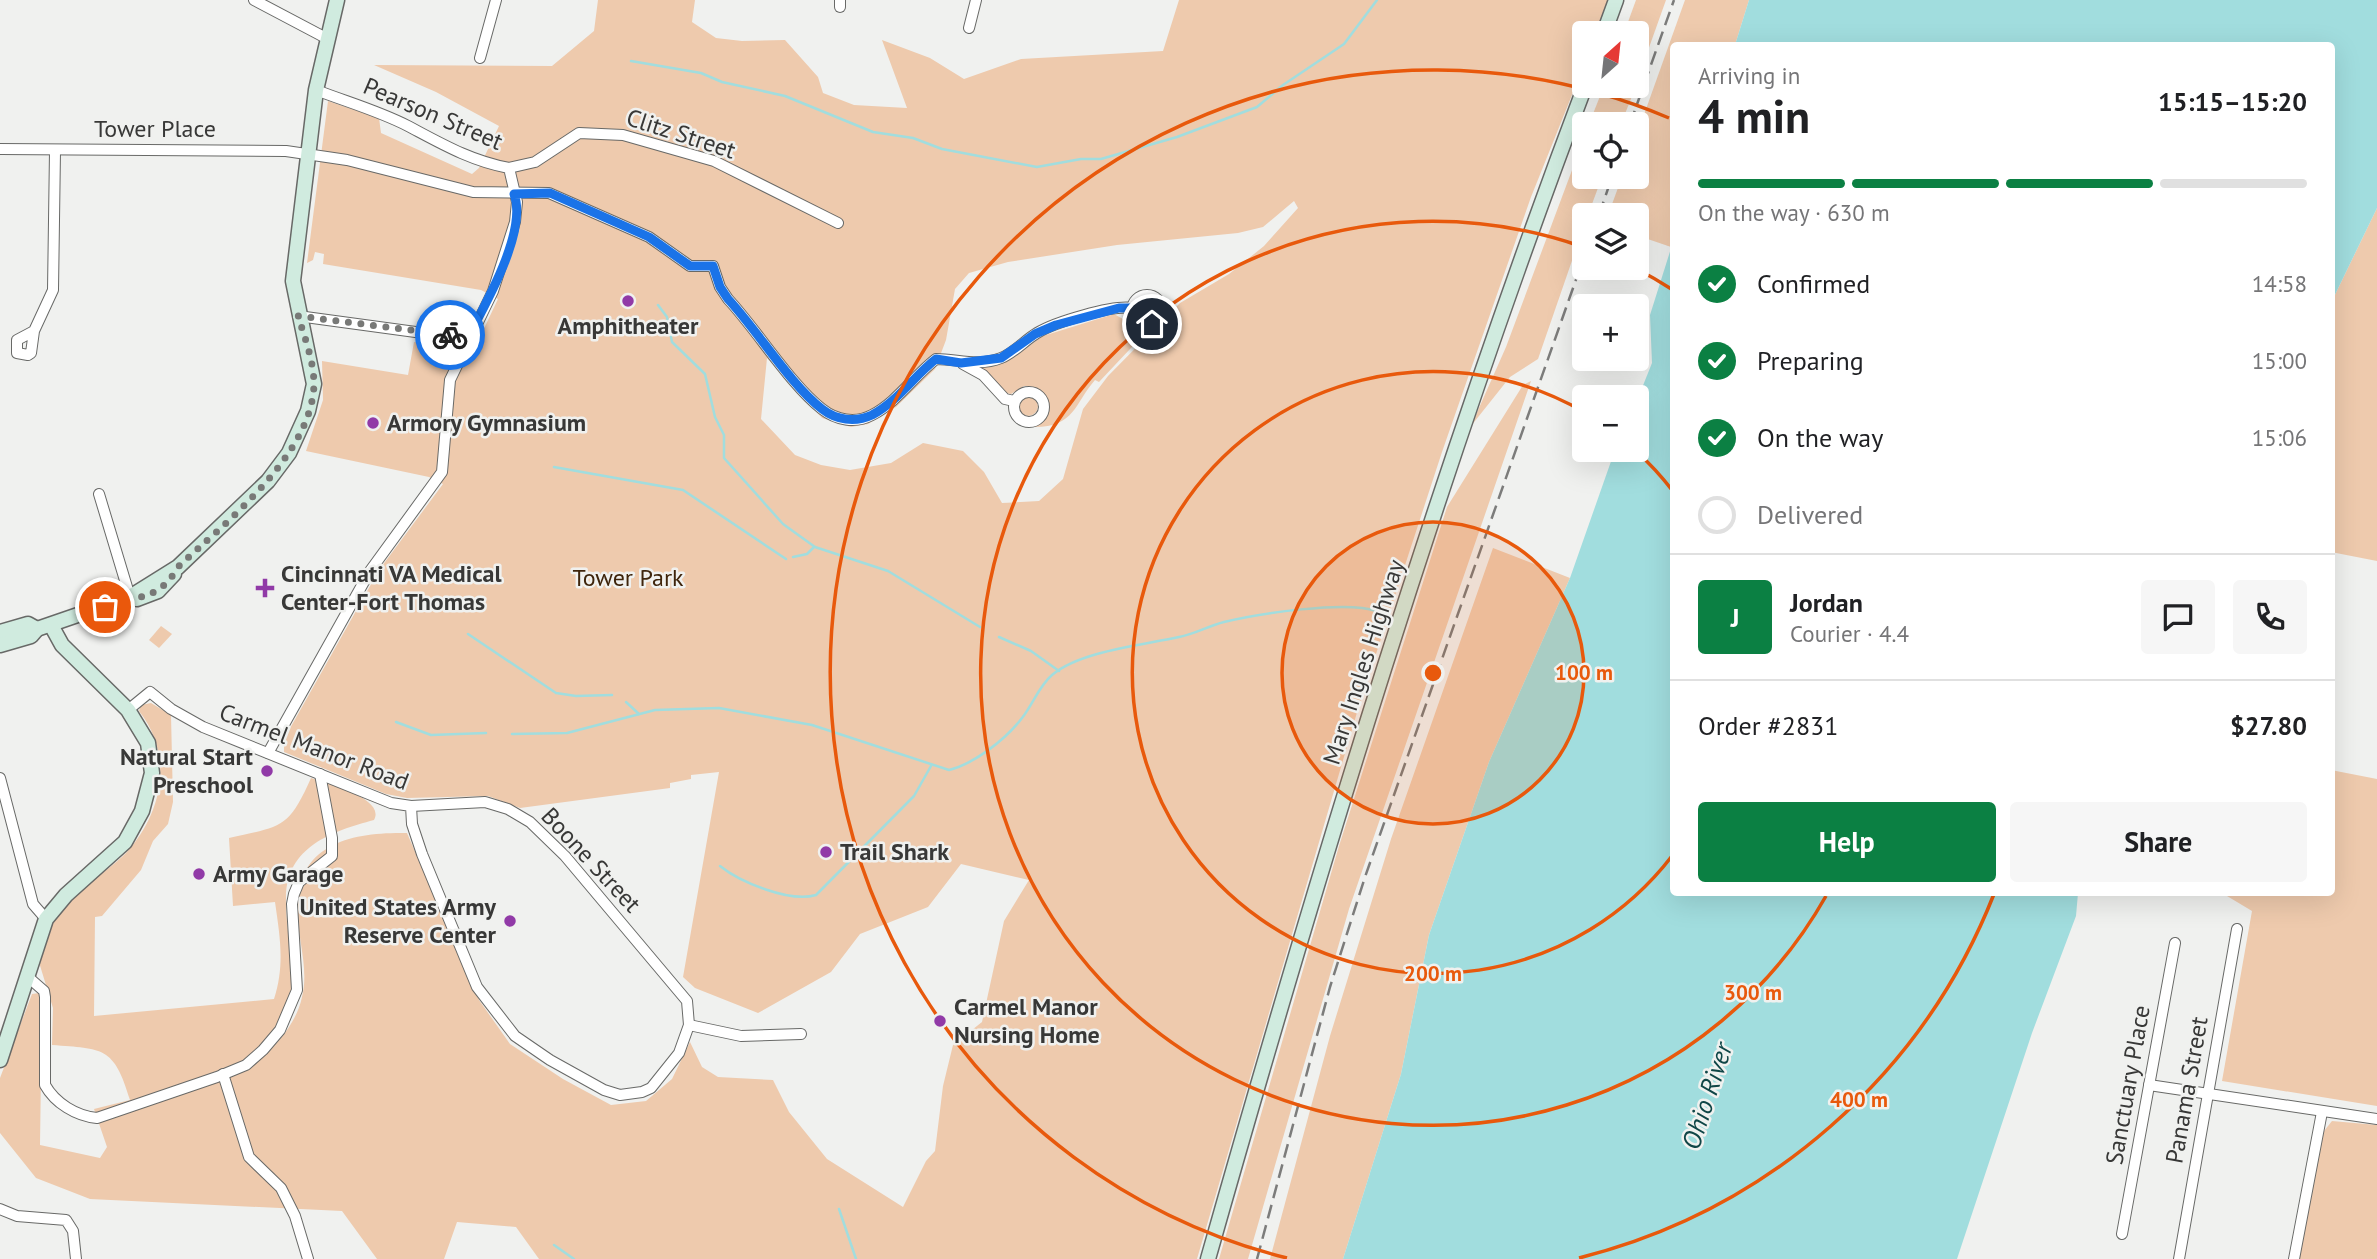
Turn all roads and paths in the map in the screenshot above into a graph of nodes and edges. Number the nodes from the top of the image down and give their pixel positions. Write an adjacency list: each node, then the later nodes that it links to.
1 (254, 0): 8 (street)
2 (337, 0): 8 (street)
3 (496, 0): 9 (street)
4 (976, 0): 7 (street)
5 (1616, 0): 6 (street)
6 (1608, 21)
7 (969, 28)
8 (326, 38): 10 (street)
9 (480, 58)
10 (316, 90): 14 (street); 15 (street, Pearson Street)
11 (1581, 98): 50 (street, Mary Ingles Highway)
12 (0, 149): 13 (street, Tower Place)
13 (55, 151): 14 (street, Tower Place); 20 (street)
14 (309, 155): 16 (street, Tower Place); 19 (street)
15 (509, 168): 16 (street, Pearson Street); 17 (street, Clitz Street)
16 (514, 194): 21 (street, Pearson Street); 22 (street, Tower Place)
17 (838, 223)
18 (1132, 308): 22 (street)
19 (298, 316): 21 (street); 25 (street)
20 (34, 331)
21 (467, 339): 30 (street, Pearson Street)
22 (961, 363): 23 (street)
23 (1014, 401)
24 (99, 494): 25 (street)
25 (130, 597): 26 (street)
26 (44, 627): 27 (street); 28 (street); 29 (street)
27 (0, 632)
28 (0, 645)
29 (128, 710): 30 (street, Carmel Manor Road); 34 (street)
30 (268, 753): 31 (street, Carmel Manor Road)
31 (320, 774): 33 (street, Carmel Manor Road); 41 (street)
32 (0, 778): 34 (street)
33 (411, 806): 38 (street, Boone Street); 38 (street, Carmel Manor Road)
34 (46, 919): 37 (street)
35 (2237, 929): 43 (street, Panama Street)
36 (2175, 943): 42 (street, Sanctuary Place)
37 (28, 977): 40 (street); 41 (street)
38 (689, 1025): 39 (street)
39 (801, 1034)
40 (0, 1060)
41 (223, 1074): 49 (street)
42 (2149, 1085): 43 (street); 47 (street, Sanctuary Place)
43 (2207, 1096): 44 (street); 51 (street, Panama Street)
44 (2322, 1112): 45 (street); 52 (street)
45 (2377, 1119)
46 (0, 1209): 48 (street)
47 (2122, 1234)
48 (76, 1259)
49 (308, 1259)
50 (1208, 1259)
51 (2179, 1259)
52 (2294, 1259)

